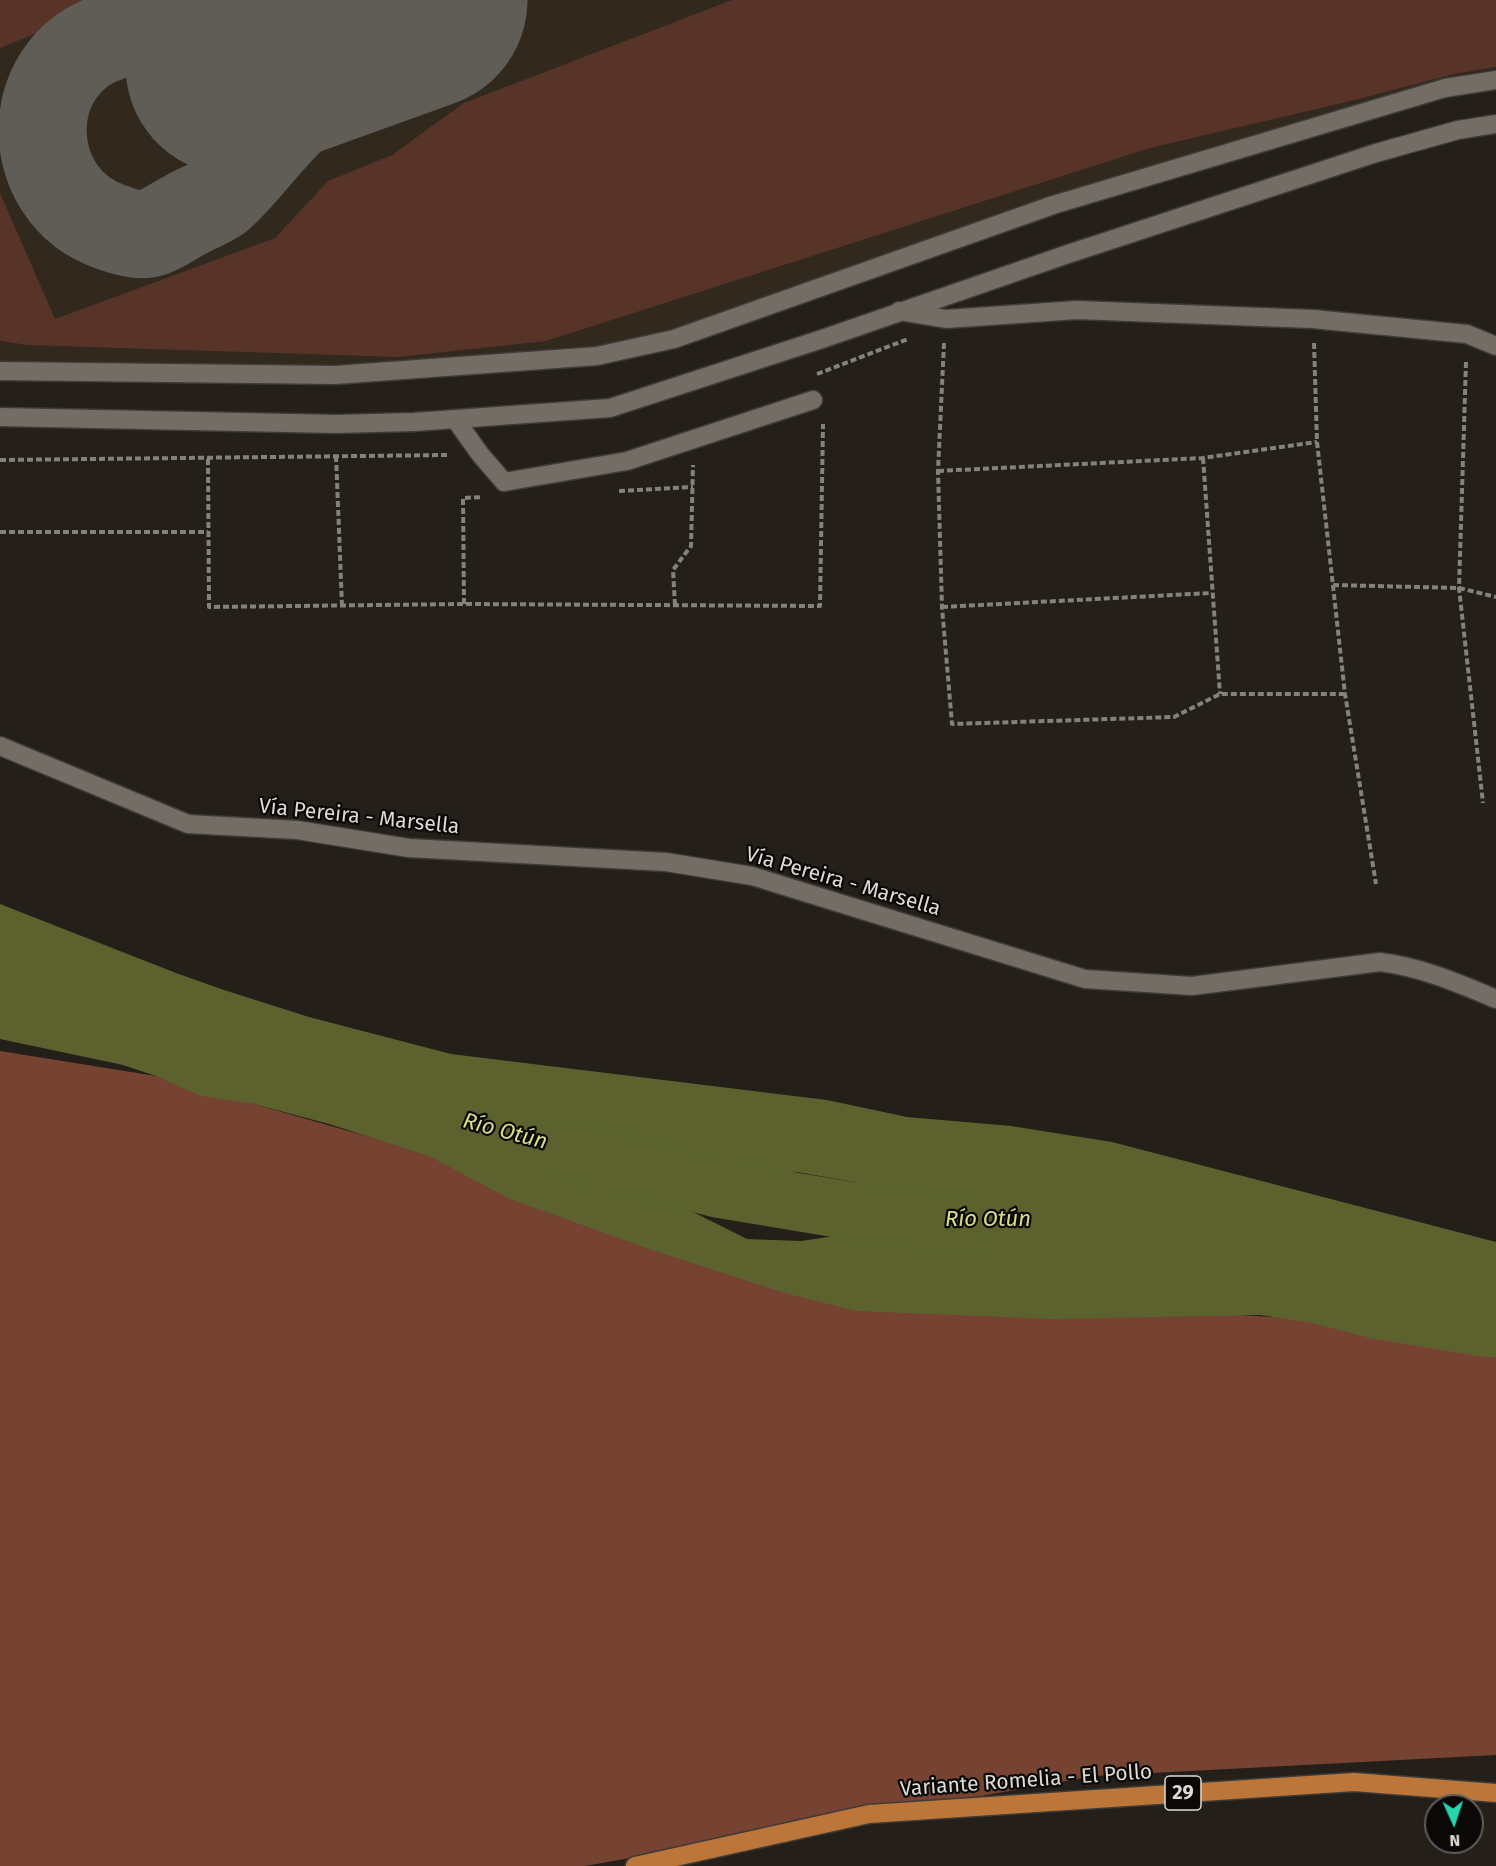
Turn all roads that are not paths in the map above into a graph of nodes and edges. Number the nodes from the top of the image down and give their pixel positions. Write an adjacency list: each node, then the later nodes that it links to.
1 (1496, 80): 5 (main road)
2 (1496, 124): 3 (main road)
3 (899, 311): 4 (main road); 8 (main road)
4 (1496, 346)
5 (0, 371)
6 (813, 400): 8 (main road)
7 (0, 417): 8 (main road)
8 (455, 419)
9 (0, 746): 10 (main road, Vía Pereira - Marsella)
10 (1496, 999)
11 (1496, 1793): 12 (highway, Variante Romelia - El Pollo / 29)
12 (635, 1866)

